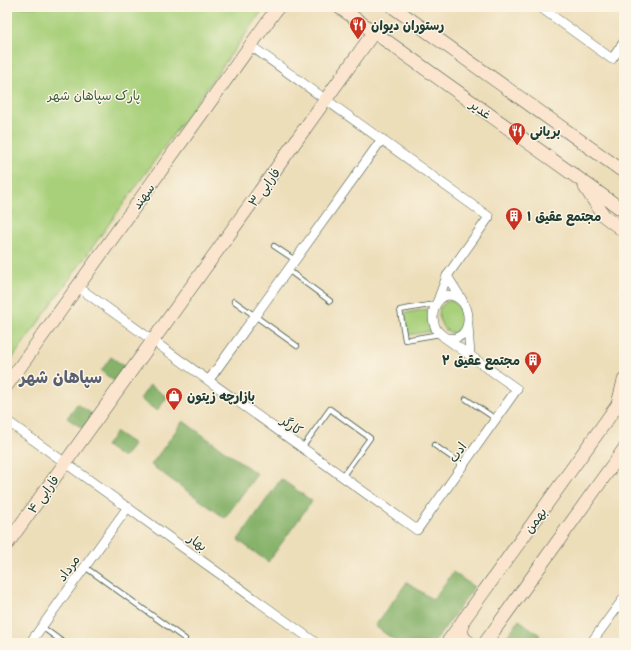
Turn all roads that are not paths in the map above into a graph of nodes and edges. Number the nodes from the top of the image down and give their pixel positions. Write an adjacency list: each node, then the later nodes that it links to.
1 (278, 7): 7 (main road, سهند)
2 (339, 7): 5 (main road, غدیر)
3 (394, 7): 10 (main road)
4 (540, 7): 6 (street)
5 (374, 32): 8 (main road, فارابی ۳); 13 (main road, غدیر)
6 (624, 42)
7 (250, 46): 8 (street); 20 (main road, سهند)
8 (326, 100): 9 (street); 28 (main road, فارابی ۳)
9 (382, 139): 17 (street); 19 (street)
10 (600, 155): 11 (main road); 12 (main road)
11 (624, 160)
12 (624, 172)
13 (581, 181): 14 (main road, غدیر); 15 (main road)
14 (624, 211)
15 (624, 231)
16 (274, 246): 17 (lane)
17 (295, 260): 18 (street)
18 (288, 270): 22 (lane); 25 (street)
19 (447, 276): 23 (street); 24 (street)
20 (78, 287): 28 (street, کارگر); 33 (main road, سهند)
21 (234, 301): 25 (lane)
22 (330, 301)
23 (437, 302): 24 (street); 27 (street); 27 (lane)
24 (465, 304): 26 (street)
25 (255, 316): 29 (lane); 31 (street)
26 (468, 324): 27 (street); 30 (street)
27 (442, 335): 30 (street)
28 (153, 341): 31 (street, کارگر); 41 (main road, فارابی ۳)
29 (297, 346)
30 (470, 356): 36 (street, ادب)
31 (209, 380): 39 (street, کارگر)
32 (624, 380): 35 (main road)
33 (7, 385)
34 (466, 399): 36 (lane)
35 (621, 401): 49 (main road, بهمن)
36 (496, 419): 42 (street, ادب)
37 (7, 421): 41 (street, بهار)
38 (434, 444): 42 (lane)
39 (302, 448): 43 (street, کارگر); 43 (lane)
40 (624, 449): 52 (main road)
41 (66, 463): 44 (street, بهار); 46 (main road, فارابی ۴)
42 (463, 465): 45 (street, ادب)
43 (342, 476): 45 (street, کارگر)
44 (128, 508): 47 (street, مرداد); 55 (street, بهار)
45 (417, 530)
46 (7, 544)
47 (85, 567): 50 (street, مرداد); 51 (lane)
48 (624, 598): 58 (street)
49 (464, 619): 56 (main road, بهمن); 57 (main road)
50 (42, 627): 53 (street, مرداد); 54 (lane)
51 (185, 639)
52 (485, 641)
53 (30, 643)
54 (64, 643)
55 (316, 643)
56 (447, 643)
57 (470, 643)
58 (591, 643)

